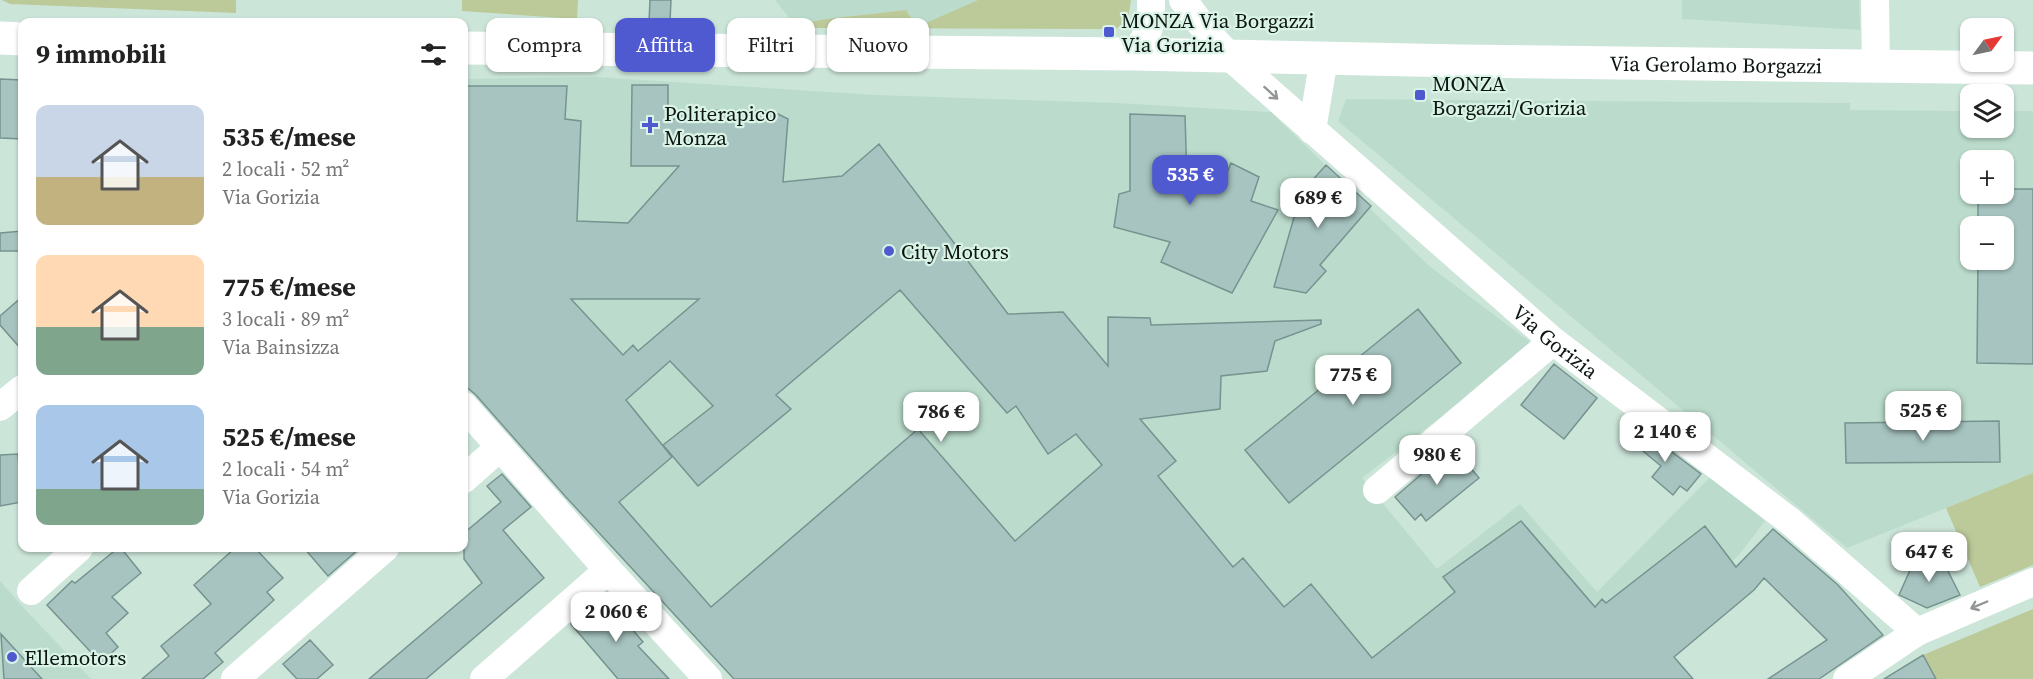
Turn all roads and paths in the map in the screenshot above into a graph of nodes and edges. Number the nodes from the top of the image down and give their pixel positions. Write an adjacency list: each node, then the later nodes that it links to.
1 (1150, 0): 5 (street)
2 (1183, 0): 6 (street, Via Gorizia)
3 (1875, 0): 8 (street)
4 (468, 48): 5 (main road, Via Gerolamo Borgazzi)
5 (1134, 54): 6 (main road, Via Gerolamo Borgazzi)
6 (1230, 57): 7 (main road, Via Gerolamo Borgazzi); 10 (street, Via Gorizia, one-way to 10)
7 (1324, 58): 8 (main road, Via Gerolamo Borgazzi); 10 (street)
8 (1876, 66): 9 (main road, Via Gerolamo Borgazzi)
9 (2033, 68)
10 (1312, 130): 11 (street, Via Gorizia)
11 (1553, 340): 17 (street); 23 (street, Via Gorizia)
12 (18, 392): 13 (street)
13 (0, 407)
14 (468, 411): 15 (street)
15 (500, 447): 16 (street); 20 (street)
16 (468, 475)
17 (1377, 490)
18 (75, 552): 22 (street)
19 (380, 552): 24 (street)
20 (608, 570): 25 (street); 26 (street)
21 (2033, 582): 23 (street, one-way to 23)
22 (31, 591)
23 (1917, 632): 27 (street)
24 (235, 679)
25 (484, 679)
26 (708, 679)
27 (1847, 679)

